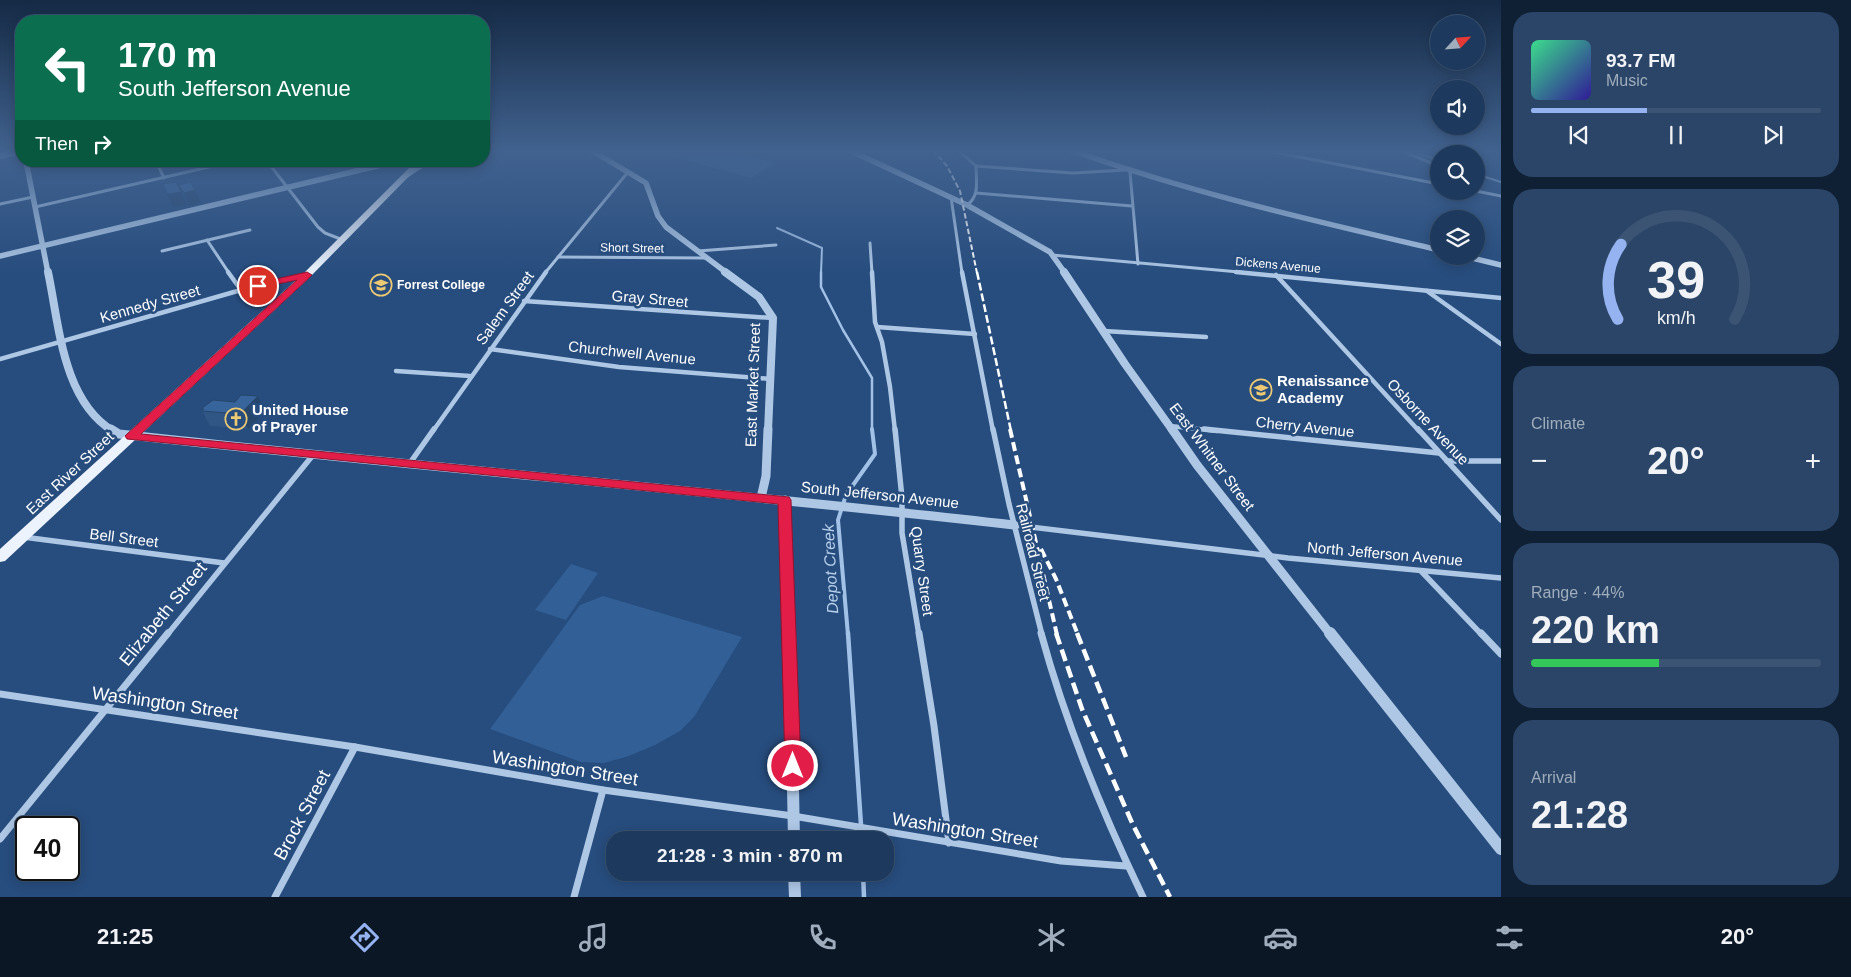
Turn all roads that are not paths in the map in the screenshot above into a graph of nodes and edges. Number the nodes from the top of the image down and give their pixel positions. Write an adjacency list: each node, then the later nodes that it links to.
1 (32, 192): 14 (street, South Jefferson Avenue)
2 (102, 192): 19 (street)
3 (267, 192): 25 (street)
4 (291, 192): 22 (street)
5 (391, 192): 22 (main road, East River Street)
6 (612, 192): 31 (street, Salem Street)
7 (651, 192): 28 (street, East Market Street)
8 (940, 192): 15 (street, East Whitner Street)
9 (1130, 192): 18 (street)
10 (1197, 192): 26 (street)
11 (976, 193): 17 (street); 18 (street)
12 (1485, 193): 13 (street)
13 (1501, 196)
14 (33, 197): 16 (street); 19 (street, South Jefferson Avenue)
15 (951, 197): 17 (street, East Whitner Street); 45 (street, Railroad Street)
16 (0, 204)
17 (967, 205): 29 (street, East Whitner Street)
18 (1132, 206): 34 (street)
19 (35, 207): 25 (street, South Jefferson Avenue)
20 (250, 230): 21 (street)
21 (207, 240): 27 (street); 38 (street)
22 (343, 240): 36 (main road, East River Street)
23 (870, 243): 43 (street, Quarry Street)
24 (776, 245): 28 (street)
25 (43, 246): 30 (street); 47 (street, South Jefferson Avenue)
26 (1430, 248)
27 (162, 251)
28 (698, 251): 32 (street, East Market Street)
29 (1052, 255): 34 (street, Dickens Avenue); 44 (street, East Whitner Street)
30 (0, 256)
31 (558, 257): 32 (street, Short Street); 41 (street, Salem Street)
32 (706, 258): 42 (street, East Market Street)
33 (1485, 261): 35 (street)
34 (1138, 264): 37 (street, Dickens Avenue)
35 (1501, 265)
36 (307, 275): 38 (street, Kennedy Street); 55 (main road, East River Street)
37 (1275, 275): 39 (street, Dickens Avenue); 56 (street, Osborne Avenue)
38 (241, 290): 47 (street, Kennedy Street)
39 (1426, 290): 40 (street, Dickens Avenue); 48 (street)
40 (1501, 298)
41 (524, 301): 42 (street, Gray Street); 49 (street, Salem Street)
42 (773, 318): 53 (street, East Market Street)
43 (877, 328): 45 (street); 63 (street, Quarry Street)
44 (1104, 331): 46 (street); 54 (street, East Whitner Street)
45 (975, 334): 65 (street, Railroad Street)
46 (1206, 337)
47 (59, 342): 50 (street, Kennedy Street); 55 (street, South Jefferson Avenue)
48 (1501, 344)
49 (490, 349): 52 (street, Salem Street); 53 (street, Churchwell Avenue)
50 (0, 359)
51 (396, 371): 52 (street)
52 (470, 376): 60 (street, Salem Street)
53 (771, 379): 61 (street, East Market Street)
54 (1169, 426): 56 (street, Cherry Avenue); 67 (street, East Whitner Street)
55 (131, 436): 57 (street, South Jefferson Avenue); 66 (main road, East River Street)
56 (1439, 452): 58 (street, Osborne Avenue)
57 (313, 455): 60 (street, South Jefferson Avenue); 69 (street, Elizabeth Street)
58 (1447, 461): 59 (street); 64 (street, Osborne Avenue)
59 (1501, 461)
60 (409, 464): 61 (street, South Jefferson Avenue)
61 (761, 498): 62 (street, South Jefferson Avenue)
62 (784, 500): 63 (street, South Jefferson Avenue); 77 (street)
63 (902, 512): 65 (street, South Jefferson Avenue); 80 (street, Quarry Street)
64 (1501, 520)
65 (1014, 525): 67 (street, South Jefferson Avenue); 82 (street, Railroad Street)
66 (22, 537): 68 (main road, East River Street); 69 (street, Bell Street)
67 (1267, 555): 70 (street, North Jefferson Avenue); 81 (street, East Whitner Street)
68 (0, 557)
69 (224, 563): 74 (street, Elizabeth Street)
70 (1421, 570): 71 (street, North Jefferson Avenue); 72 (street)
71 (1501, 578)
72 (1501, 654)
73 (0, 694): 74 (street, Washington Street)
74 (105, 710): 75 (street, Washington Street); 79 (street, Elizabeth Street)
75 (355, 747): 76 (street, Washington Street); 84 (street, Brock Street)
76 (603, 790): 77 (street, Washington Street); 85 (street)
77 (793, 816): 78 (street); 80 (street, Washington Street)
78 (794, 831)
79 (0, 839)
80 (949, 843): 82 (street, Washington Street)
81 (1501, 849)
82 (1126, 866): 87 (street, Railroad Street)
83 (794, 881): 86 (street)
84 (274, 897)
85 (574, 897)
86 (795, 897)
87 (1142, 897)

